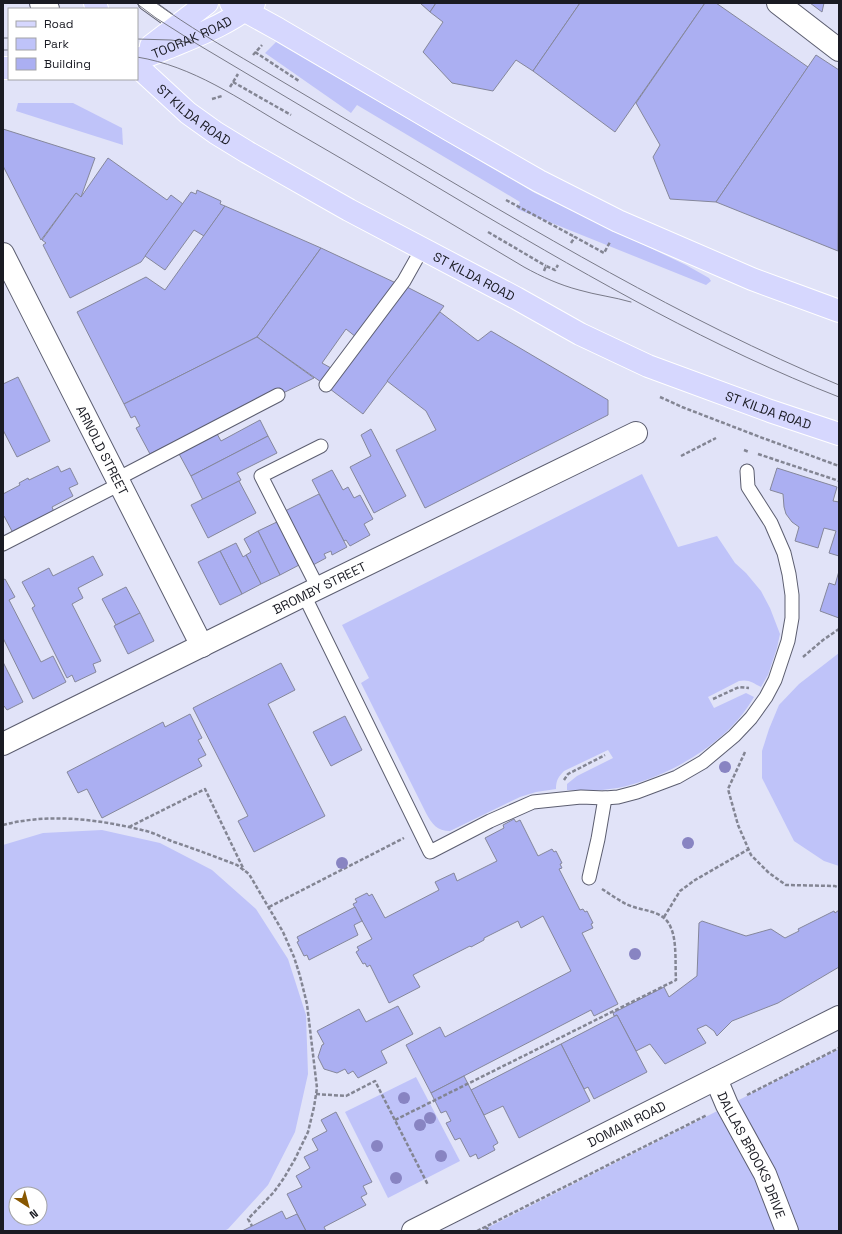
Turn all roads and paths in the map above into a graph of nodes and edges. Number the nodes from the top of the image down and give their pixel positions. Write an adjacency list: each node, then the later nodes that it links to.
1 (145, 3): 5 (lane)
2 (207, 3): 5 (main road)
3 (778, 3): 6 (street)
4 (243, 6): 5 (main road, TOORAK ROAD); 27 (main road)
5 (186, 31): 8 (main road)
6 (839, 50)
7 (256, 52): 11 (path)
8 (138, 57)
9 (138, 67): 22 (main road, ST KILDA ROAD)
10 (238, 74): 12 (path)
11 (299, 81)
12 (233, 82): 13 (path); 16 (path)
13 (230, 87)
14 (222, 96): 15 (path)
15 (212, 99)
16 (291, 115)
17 (506, 200): 20 (path)
18 (488, 232): 25 (path)
19 (612, 236): 20 (path)
20 (575, 237): 21 (path)
21 (571, 243)
22 (422, 249): 28 (lane); 31 (main road, ST KILDA ROAD)
23 (3, 254): 38 (street, ARNOLD STREET)
24 (558, 265): 25 (path)
25 (546, 266): 26 (path)
26 (544, 270)
27 (839, 311)
28 (326, 385)
29 (278, 394): 38 (lane)
30 (636, 433): 40 (street, BROMBY STREET)
31 (839, 434)
32 (716, 438): 35 (path)
33 (321, 446): 40 (lane)
34 (744, 450): 37 (path)
35 (681, 456)
36 (747, 471): 43 (lane)
37 (839, 481)
38 (119, 482): 39 (lane); 42 (street, ARNOLD STREET)
39 (3, 544)
40 (311, 591): 42 (street, BROMBY STREET); 53 (lane)
41 (839, 629): 43 (path)
42 (202, 646): 47 (street, BROMBY STREET)
43 (774, 680): 46 (lane)
44 (739, 687): 45 (path)
45 (713, 699)
46 (751, 718): 50 (lane); 54 (path)
47 (3, 744)
48 (605, 755): 49 (path)
49 (581, 767)
50 (605, 798): 53 (lane); 56 (lane)
51 (3, 825): 52 (path)
52 (128, 827): 55 (path); 55 (path)
53 (419, 830): 58 (path)
54 (749, 849): 57 (path); 59 (path)
55 (244, 870): 58 (path)
56 (589, 878): 59 (path)
57 (839, 888)
58 (269, 907): 63 (path)
59 (664, 917): 65 (path)
60 (839, 1017): 62 (street, DOMAIN ROAD)
61 (839, 1048): 64 (path)
62 (716, 1079): 64 (street, DALLAS BROOKS DRIVE); 69 (street, DOMAIN ROAD)
63 (316, 1094): 65 (path); 67 (path)
64 (727, 1105): 68 (path); 72 (street, DALLAS BROOKS DRIVE)
65 (395, 1120): 66 (path)
66 (428, 1185)
67 (252, 1226)
68 (486, 1227): 70 (path); 71 (path)
69 (413, 1231)
70 (477, 1231)
71 (491, 1231)
72 (787, 1231)

